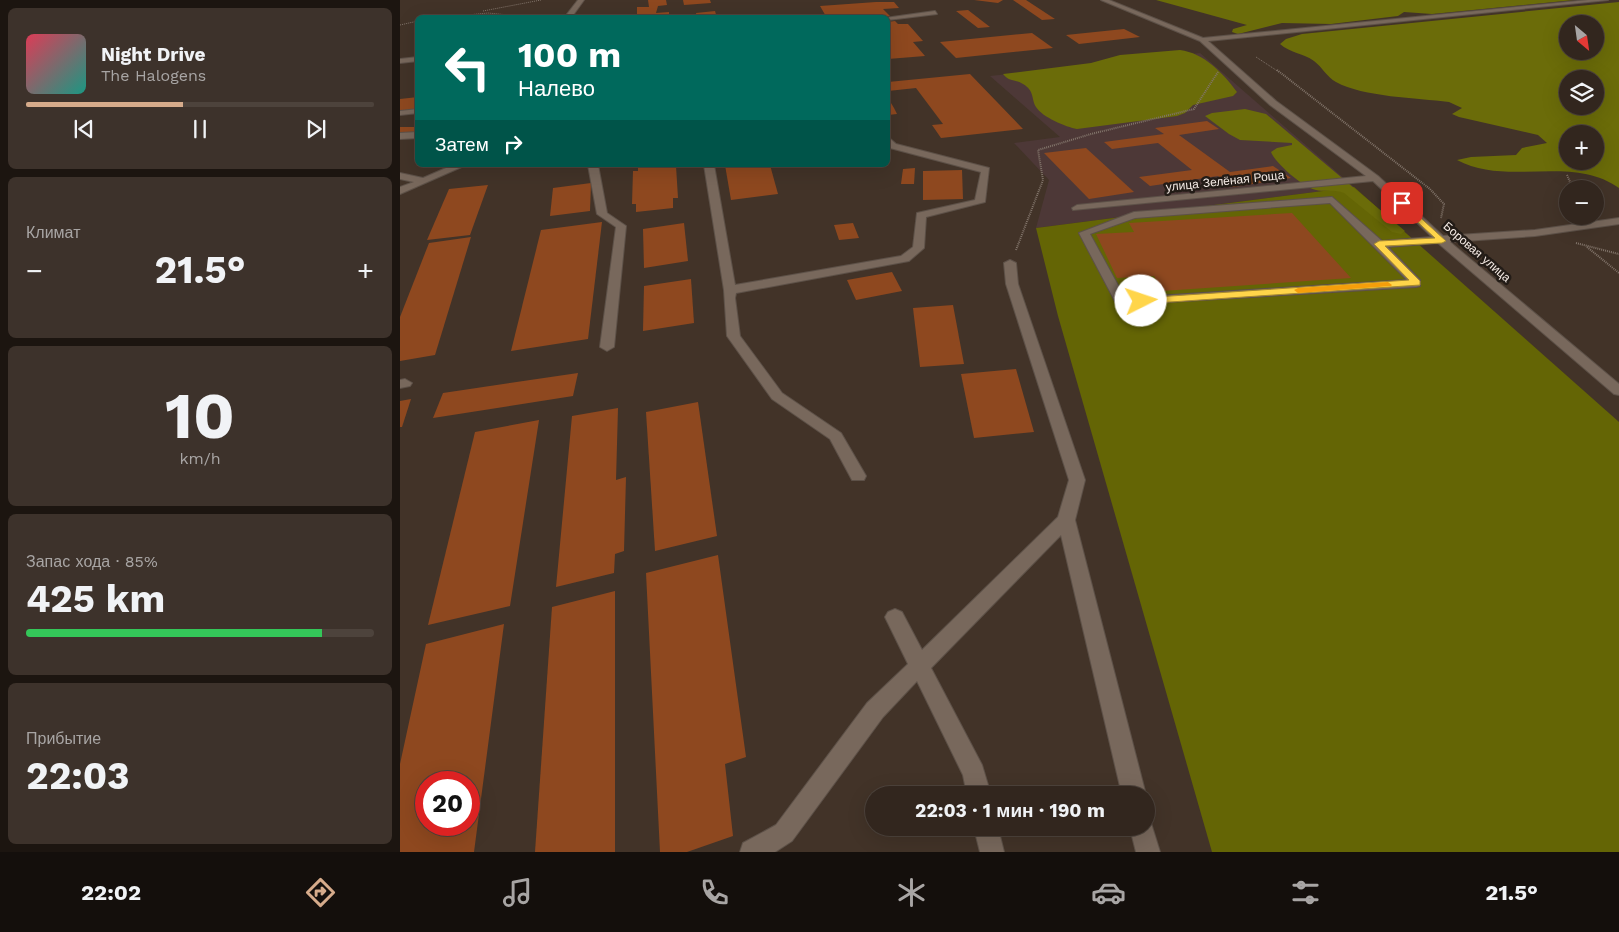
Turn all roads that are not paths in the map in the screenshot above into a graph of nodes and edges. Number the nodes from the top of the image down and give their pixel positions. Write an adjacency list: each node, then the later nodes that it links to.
1 (581, 0): 5 (street)
2 (1104, 0): 7 (street)
3 (1605, 0): 7 (street)
4 (935, 13): 6 (street)
5 (569, 15)
6 (890, 18)
7 (1202, 40): 19 (street, Боровая улица)
8 (415, 59): 9 (street)
9 (400, 61)
10 (415, 111): 11 (street)
11 (400, 113)
12 (415, 135): 13 (street)
13 (400, 136)
14 (890, 142): 27 (street)
15 (455, 167): 20 (street)
16 (593, 167): 28 (street)
17 (708, 167): 27 (street)
18 (400, 176): 20 (street)
19 (1375, 178): 22 (street, улица Зелёная Роща); 24 (street, Боровая улица)
20 (425, 180): 21 (street)
21 (400, 191)
22 (1077, 208)
23 (1619, 221): 24 (street)
24 (1442, 241): 25 (street); 29 (street, Боровая улица)
25 (1379, 244): 25 (street)
26 (1010, 263): 31 (street)
27 (730, 290): 30 (street)
28 (607, 347)
29 (1619, 391)
30 (858, 476)
31 (1066, 520): 33 (street); 35 (street)
32 (895, 618): 33 (street)
33 (920, 666): 34 (street); 38 (street)
34 (977, 786)
35 (1132, 786)
36 (988, 836): 39 (street)
37 (1144, 836): 40 (street)
38 (752, 852)
39 (992, 852)
40 (1148, 852)

